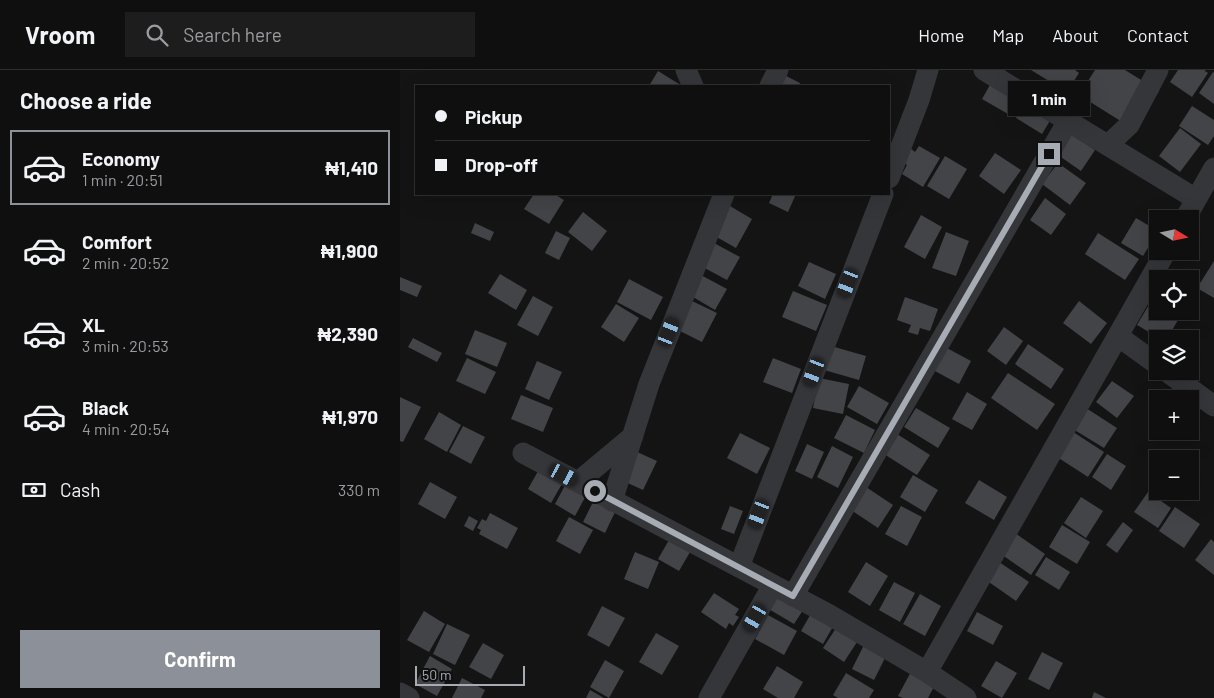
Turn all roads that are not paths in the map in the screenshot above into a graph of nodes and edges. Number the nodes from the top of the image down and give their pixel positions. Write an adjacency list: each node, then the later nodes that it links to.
1 (686, 70): 6 (street)
2 (778, 70): 7 (street)
3 (928, 70): 11 (street)
4 (984, 70): 8 (street)
5 (1158, 70): 9 (street)
6 (693, 85)
7 (770, 85)
8 (1068, 121): 9 (street); 27 (street)
9 (1108, 145): 14 (street)
10 (1214, 168): 14 (street)
11 (890, 175)
12 (724, 195): 21 (street)
13 (883, 195): 25 (street)
14 (1196, 198): 15 (street)
15 (1190, 210)
16 (1161, 260): 17 (street)
17 (1118, 336): 18 (street); 28 (street)
18 (1149, 358)
19 (1178, 380): 20 (street)
20 (1214, 406)
21 (633, 436): 23 (street); 24 (street)
22 (523, 453): 23 (street)
23 (578, 482): 24 (street)
24 (612, 501): 25 (street)
25 (739, 567): 26 (street)
26 (773, 585): 27 (street); 31 (street)
27 (793, 596): 28 (street)
28 (927, 672): 32 (street)
29 (400, 693): 30 (street)
30 (409, 698)
31 (709, 698)
32 (966, 698)

